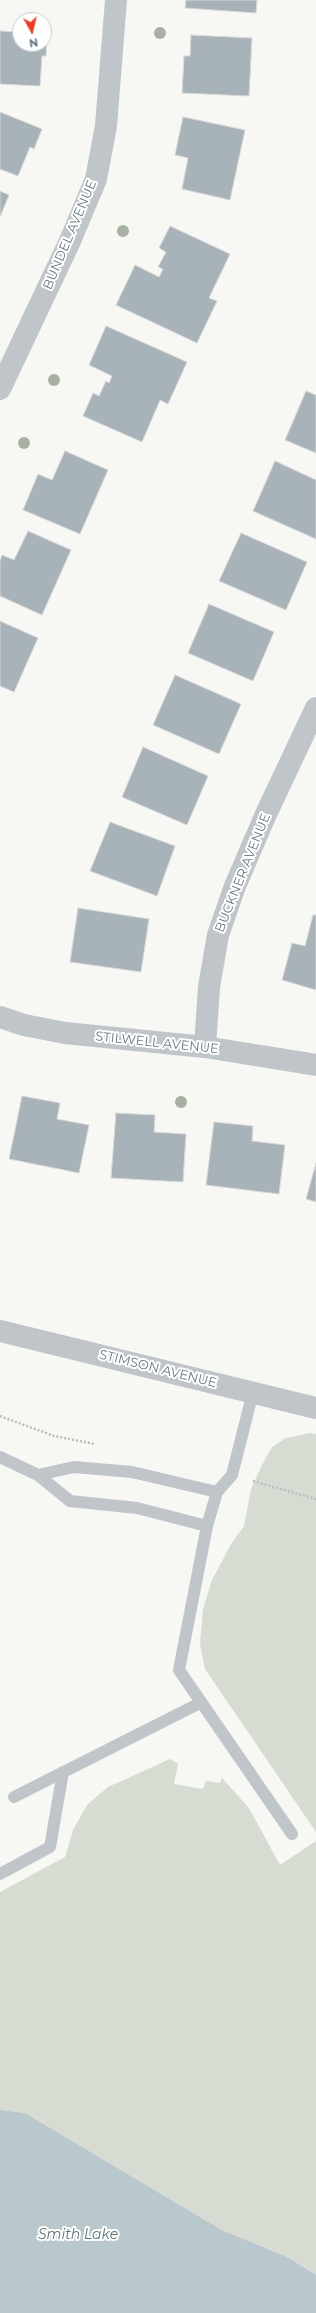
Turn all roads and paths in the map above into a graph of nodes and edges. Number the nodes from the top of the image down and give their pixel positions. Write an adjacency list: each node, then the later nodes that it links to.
1 (116, 0): 2 (street, BUNDEL AVENUE)
2 (0, 389)
3 (316, 708): 5 (street, BUCKNER AVENUE)
4 (0, 1018): 5 (street, STILWELL AVENUE)
5 (205, 1048): 6 (street, STILWELL AVENUE)
6 (316, 1065)
7 (0, 1330): 8 (street, STIMSON AVENUE)
8 (253, 1392): 9 (street, STIMSON AVENUE); 12 (lane)
9 (316, 1408)
10 (0, 1457): 11 (lane)
11 (38, 1475): 12 (lane); 13 (lane)
12 (218, 1492): 13 (lane)
13 (206, 1526): 14 (lane)
14 (200, 1703): 15 (lane); 17 (lane)
15 (63, 1772): 16 (lane); 18 (lane)
16 (14, 1796)
17 (292, 1834)
18 (0, 1874)

